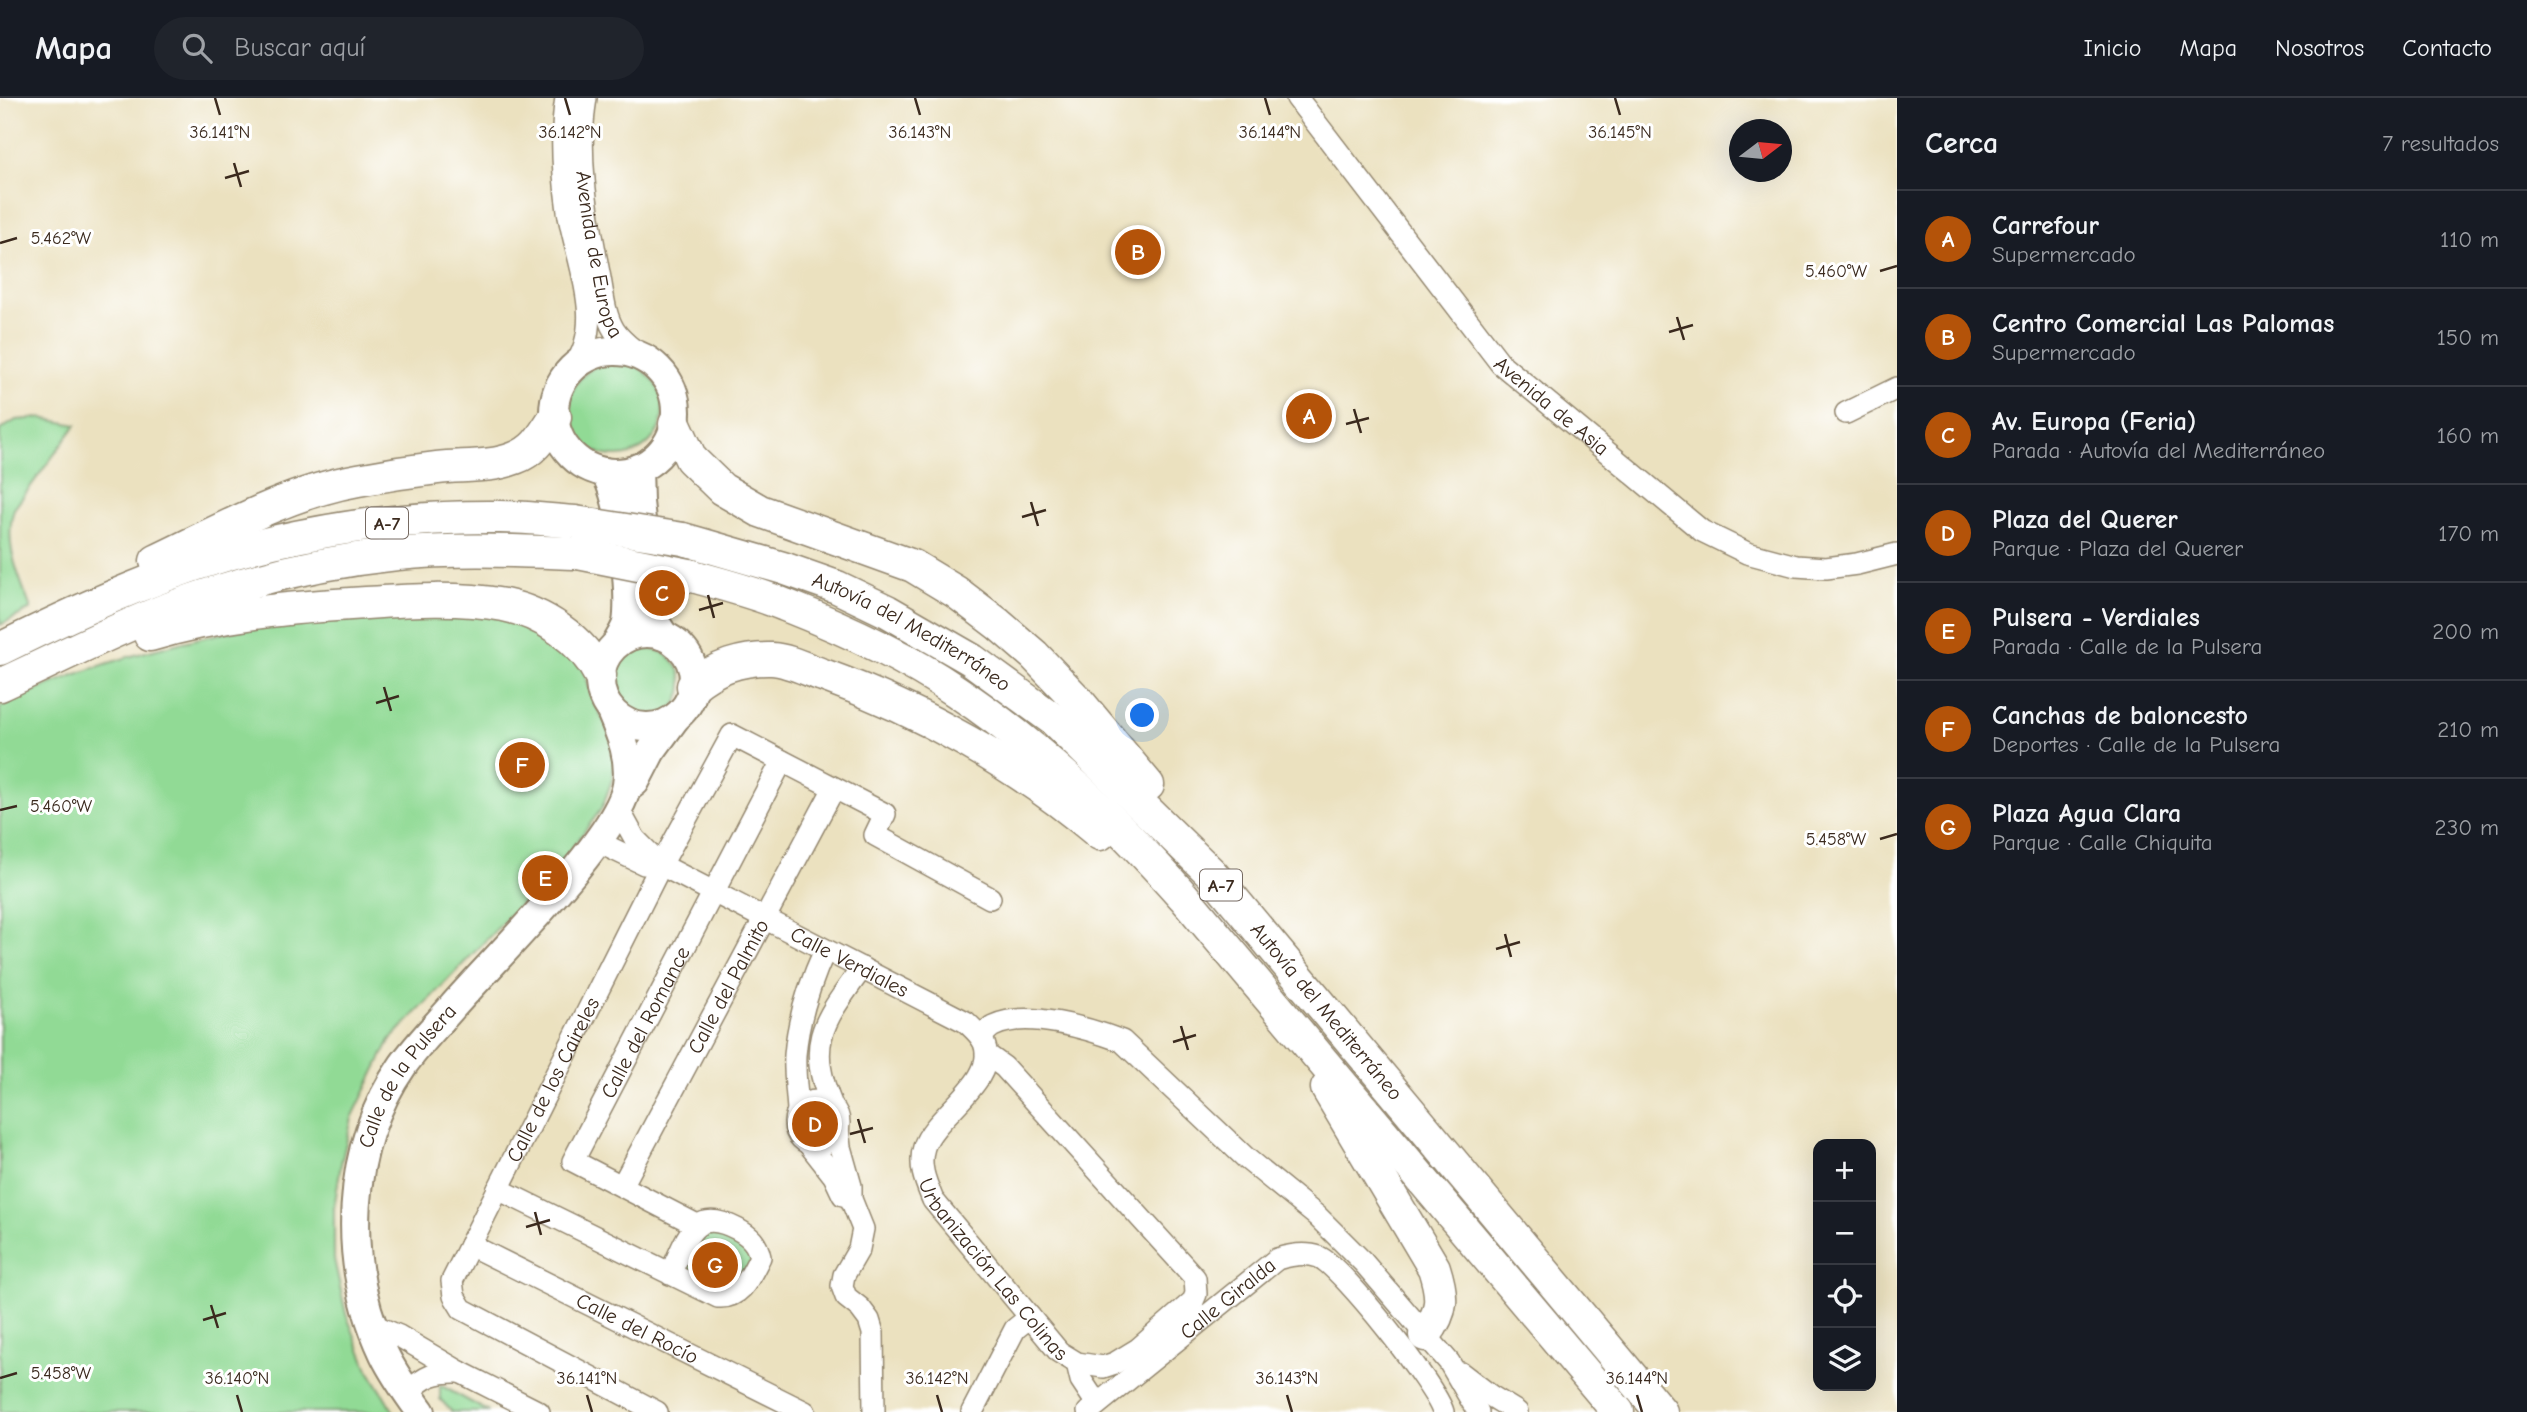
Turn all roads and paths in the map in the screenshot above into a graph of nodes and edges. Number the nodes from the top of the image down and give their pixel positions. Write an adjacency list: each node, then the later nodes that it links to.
1 (566, 98): 5 (street, Avenida de Europa)
2 (586, 98): 4 (street, Avenida de Europa)
3 (1297, 98): 12 (street, Avenida de Asia)
4 (641, 356): 5 (main road); 9 (main road)
5 (573, 368): 8 (main road)
6 (1897, 388): 7 (street)
7 (1846, 413)
8 (555, 417): 11 (main road); 13 (highway)
9 (675, 424): 10 (main road); 28 (highway)
10 (638, 468): 11 (main road); 14 (main road)
11 (604, 472): 15 (main road)
12 (1897, 554)
13 (85, 608): 16 (highway, A-7); 28 (highway, Autovía del Mediterráneo / A-7, bridge)
14 (664, 636): 15 (main road); 20 (main road)
15 (617, 643): 18 (main road)
16 (0, 649)
17 (44, 664): 18 (highway); 19 (highway, A-7); 30 (highway, Autovía del Mediterráneo / A-7, bridge)
18 (600, 675): 21 (main road)
19 (0, 685)
20 (694, 686): 22 (main road); 30 (highway)
21 (610, 709): 22 (main road); 25 (main road)
22 (676, 717): 25 (main road, Calle de la Pulsera)
23 (782, 761): 24 (street); 27 (street, Calle de los Caireles); 29 (street, Calle del Romance)
24 (834, 788): 31 (street); 32 (street, Calle del Palmito)
25 (622, 798): 26 (main road, Calle de la Pulsera); 27 (street, Calle Verdiales)
26 (596, 841): 27 (street, Calle Verdiales); 48 (main road, Calle de la Pulsera)
27 (661, 865): 29 (street, Calle Verdiales); 42 (street, Calle de los Caireles)
28 (1212, 874): 64 (highway, Autovía del Mediterráneo / A-7)
29 (714, 892): 32 (street, Calle Verdiales); 41 (street, Calle del Romance)
30 (1184, 897): 35 (highway, Autovía del Mediterráneo / A-7)
31 (990, 898)
32 (765, 918): 33 (street, Calle Verdiales); 41 (street, Calle del Palmito)
33 (825, 950): 34 (street, Calle Verdiales); 38 (street)
34 (862, 968): 36 (street, Calle Verdiales); 37 (street)
35 (1286, 1017): 49 (highway); 53 (highway, Autovía del Mediterráneo / A-7)
36 (983, 1045): 47 (street, Urbanización Las Colinas); 49 (street); 51 (street, Urbanización Las Colinas)
37 (832, 1106): 38 (street); 39 (street)
38 (798, 1110): 40 (street)
39 (838, 1128): 40 (street); 43 (street)
40 (808, 1143): 43 (street)
41 (622, 1186): 44 (street, Calle del Romance)
42 (498, 1189): 45 (street, Calle de los Caireles); 46 (street)
43 (851, 1199): 59 (street)
44 (697, 1225): 46 (street); 46 (street)
45 (470, 1245): 57 (street, Calle de los Caireles); 58 (street, Calle del Rocío)
46 (670, 1274)
47 (1030, 1317): 51 (street, Urbanización Las Colinas); 60 (street)
48 (373, 1325): 52 (street); 54 (main road, Calle de la Pulsera)
49 (1425, 1335): 50 (street)
50 (1449, 1362): 62 (street); 63 (street)
51 (1077, 1363): 55 (street)
52 (460, 1372): 54 (street); 56 (street)
53 (1609, 1401)
54 (415, 1402)
55 (1092, 1408): 61 (street, Calle Giralda)
56 (539, 1412)
57 (657, 1412)
58 (805, 1412)
59 (874, 1412)
60 (972, 1412)
61 (1443, 1412)
62 (1478, 1412)
63 (1517, 1412)
64 (1661, 1412)

